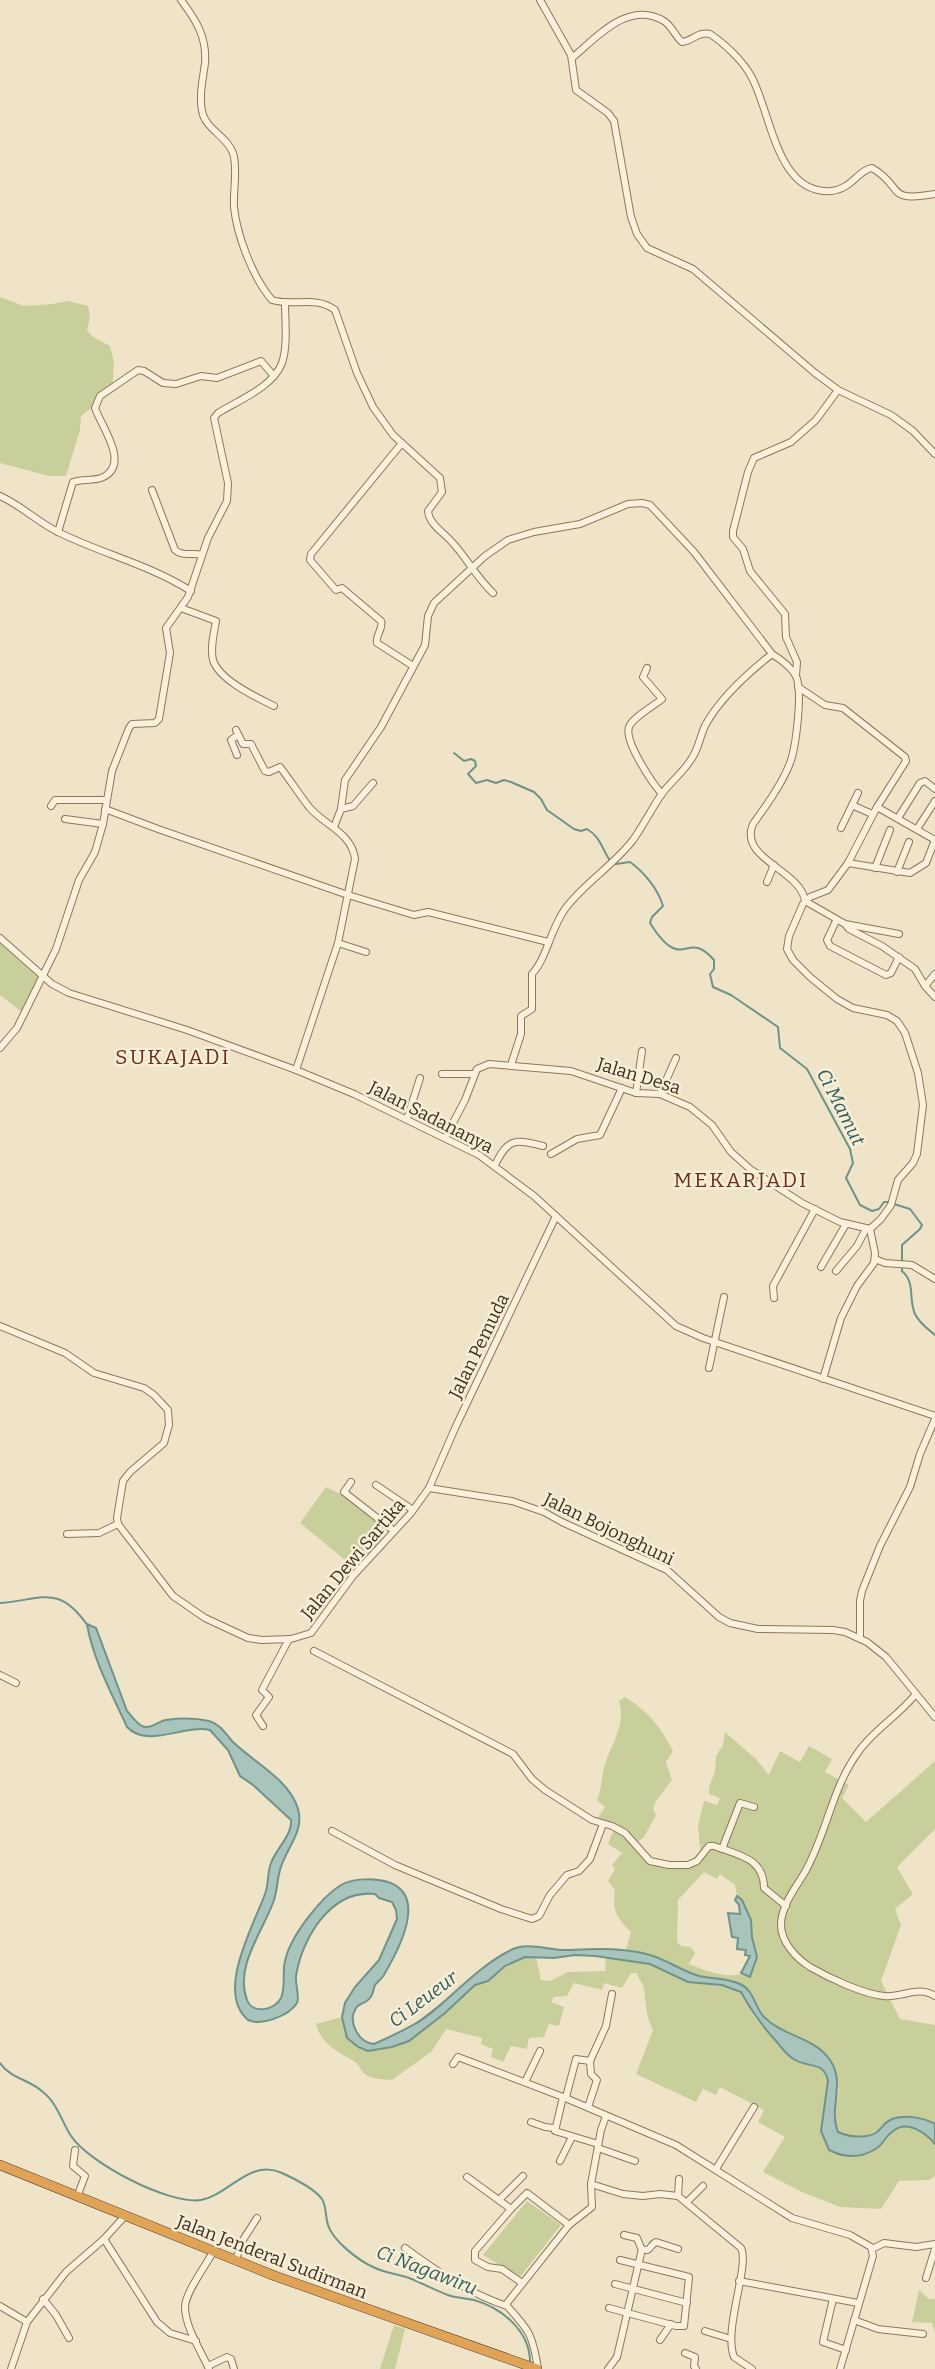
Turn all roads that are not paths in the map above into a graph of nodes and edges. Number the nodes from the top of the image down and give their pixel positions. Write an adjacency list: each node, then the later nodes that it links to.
1 (181, 0): 5 (street)
2 (540, 0): 3 (street)
3 (572, 58): 4 (street); 7 (street)
4 (935, 194)
5 (285, 302): 6 (street); 8 (street)
6 (274, 376): 12 (street); 13 (street)
7 (838, 390): 9 (street); 21 (street)
8 (402, 443): 14 (street); 19 (street)
9 (935, 454)
10 (152, 490): 13 (street)
11 (0, 496): 12 (street)
12 (58, 532): 15 (street)
13 (202, 555): 15 (street)
14 (471, 569): 16 (street); 18 (street); 19 (street)
15 (191, 591): 17 (street)
16 (493, 593)
17 (181, 608): 23 (street); 29 (street)
18 (772, 654): 21 (street); 28 (street)
19 (413, 666): 35 (street)
20 (647, 668): 28 (street)
21 (796, 676): 22 (street)
22 (798, 687): 33 (street); 47 (street)
23 (274, 706)
24 (237, 755): 40 (street)
25 (373, 783): 35 (street)
26 (935, 789): 37 (street)
27 (858, 793): 32 (street)
28 (662, 794): 58 (street)
29 (106, 800): 31 (street); 34 (street)
30 (935, 801): 42 (street)
31 (51, 806)
32 (852, 806): 36 (street); 41 (street)
33 (877, 807): 36 (street); 37 (street)
34 (105, 808): 39 (street); 51 (street)
35 (341, 809): 40 (street)
36 (872, 814): 46 (street)
37 (898, 818): 42 (street)
38 (65, 819): 39 (street)
39 (103, 824): 64 (street)
40 (334, 827): 51 (street)
41 (841, 828)
42 (917, 829): 44 (street)
43 (890, 830): 48 (street)
44 (935, 840): 49 (street)
45 (909, 842): 49 (street)
46 (848, 863): 48 (street); 52 (street)
47 (774, 865): 50 (street); 52 (street)
48 (875, 868): 49 (street)
49 (897, 872)
50 (767, 882)
51 (348, 895): 58 (street); 59 (street)
52 (805, 901): 53 (street); 86 (street)
53 (836, 920): 54 (street); 62 (street)
54 (845, 924): 55 (street); 60 (street)
55 (887, 932): 56 (street); 60 (street)
56 (899, 934)
57 (0, 938): 64 (street, Jalan Sadananya)
58 (548, 942): 70 (street)
59 (338, 943): 61 (street); 71 (street)
60 (882, 946): 62 (street)
61 (366, 952)
62 (899, 957): 65 (street)
63 (935, 974): 65 (street)
64 (44, 976): 67 (street); 71 (street, Jalan Sadananya)
65 (925, 986): 66 (street)
66 (935, 997)
67 (0, 1048)
68 (642, 1051): 76 (street)
69 (676, 1058): 77 (street)
70 (511, 1065): 73 (street, Jalan Desa); 75 (street, Jalan Desa)
71 (296, 1070): 78 (street, Jalan Sadananya)
72 (442, 1074): 73 (street, Jalan Desa)
73 (474, 1074): 79 (street)
74 (420, 1078): 78 (street)
75 (622, 1088): 76 (street, Jalan Desa); 81 (street)
76 (636, 1093): 77 (street, Jalan Desa)
77 (660, 1094): 83 (street, Jalan Desa)
78 (407, 1119): 79 (street, Jalan Sadananya)
79 (445, 1138): 82 (street, Jalan Sadananya)
80 (543, 1146): 82 (street)
81 (551, 1154)
82 (495, 1166): 84 (street, Jalan Sadananya)
83 (815, 1209): 85 (street, Jalan Desa); 92 (street)
84 (556, 1216): 94 (street, Jalan Sadananya); 100 (street, Jalan Pemuda)
85 (846, 1224): 86 (street, Jalan Desa); 88 (street)
86 (868, 1229): 87 (street); 89 (street)
87 (875, 1259): 90 (street); 96 (street)
88 (821, 1267)
89 (836, 1271)
90 (935, 1279)
91 (724, 1297): 94 (street)
92 (774, 1298)
93 (0, 1326): 102 (street)
94 (715, 1342): 95 (street); 96 (street, Jalan Sadananya)
95 (709, 1368)
96 (823, 1379): 97 (street, Jalan Sadananya)
97 (935, 1417): 105 (street)
98 (351, 1482): 103 (street)
99 (376, 1485): 101 (street)
100 (429, 1488): 101 (street, Jalan Dewi Sartika); 105 (street, Jalan Bojonghuni)
101 (413, 1510): 103 (street, Jalan Dewi Sartika)
102 (118, 1524): 104 (street); 106 (street, Jalan Dewi Sartika)
103 (394, 1531): 106 (street, Jalan Dewi Sartika)
104 (67, 1534)
105 (860, 1638): 110 (street, Jalan Bojonghuni)
106 (289, 1639): 112 (street)
107 (314, 1651): 114 (street)
108 (0, 1675): 109 (street)
109 (16, 1682)
110 (915, 1695): 111 (street, Jalan Bojonghuni); 117 (street)
111 (935, 1717)
112 (263, 1726)
113 (754, 1807): 116 (street)
114 (603, 1824): 115 (street); 116 (street)
115 (332, 1830)
116 (722, 1849): 117 (street)
117 (786, 1906): 119 (street)
118 (612, 1994): 121 (street)
119 (935, 1996)
120 (540, 2051): 123 (street)
121 (590, 2061): 124 (street); 125 (street)
122 (453, 2064): 123 (street)
123 (525, 2082): 124 (street)
124 (564, 2097): 125 (street); 129 (street)
125 (588, 2107): 127 (street)
126 (754, 2107): 136 (street)
127 (606, 2116): 131 (street); 136 (street)
128 (531, 2122): 129 (street)
129 (554, 2128): 130 (street)
130 (572, 2137): 131 (street); 133 (street)
131 (598, 2146): 134 (street); 140 (street)
132 (75, 2150): 143 (street)
133 (560, 2161)
134 (635, 2161)
135 (0, 2165): 143 (highway, Jalan Jenderal Sudirman)
136 (716, 2169): 156 (street)
137 (523, 2176): 144 (street)
138 (467, 2177): 144 (street)
139 (679, 2179): 142 (street)
140 (591, 2184): 142 (street); 149 (street)
141 (703, 2186): 145 (street)
142 (678, 2196): 145 (street)
143 (77, 2197): 147 (highway, Jalan Jenderal Sudirman)
144 (499, 2200): 146 (street)
145 (687, 2202): 162 (street)
146 (510, 2209): 149 (street); 163 (street)
147 (124, 2217): 151 (street); 157 (highway, Jalan Jenderal Sudirman)
148 (257, 2218): 158 (street)
149 (569, 2225): 163 (street)
150 (624, 2235): 154 (street)
151 (104, 2239): 166 (street); 182 (street)
152 (935, 2246): 156 (street); 161 (street)
153 (405, 2248): 171 (street)
154 (642, 2249): 155 (street); 160 (street)
155 (678, 2249)
156 (873, 2249): 169 (street)
157 (213, 2252): 158 (highway, Jalan Jenderal Sudirman); 182 (street)
158 (236, 2260): 188 (highway, Jalan Jenderal Sudirman)
159 (620, 2260): 160 (street)
160 (639, 2265): 165 (street); 168 (street)
161 (926, 2277)
162 (739, 2281): 167 (street); 180 (street)
163 (522, 2283): 171 (street)
164 (615, 2284): 165 (street)
165 (634, 2288): 168 (street); 173 (street)
166 (43, 2299): 175 (street); 179 (street)
167 (833, 2299): 169 (street); 183 (street)
168 (687, 2303): 176 (street)
169 (858, 2303): 174 (street)
170 (0, 2306): 175 (street)
171 (507, 2306): 188 (street)
172 (608, 2308): 173 (street)
173 (627, 2313): 176 (street); 189 (street)
174 (854, 2320): 178 (street); 183 (street)
175 (27, 2322): 186 (street)
176 (671, 2324): 181 (street)
177 (705, 2331): 180 (street)
178 (923, 2334)
179 (69, 2339)
180 (731, 2339): 191 (street)
181 (660, 2340)
182 (196, 2341): 185 (street)
183 (846, 2350): 192 (street)
184 (685, 2353): 190 (street)
185 (208, 2367): 187 (street)
186 (11, 2369)
187 (234, 2369)
188 (536, 2369)
189 (608, 2369)
190 (696, 2369)
191 (752, 2369)
192 (840, 2369)

